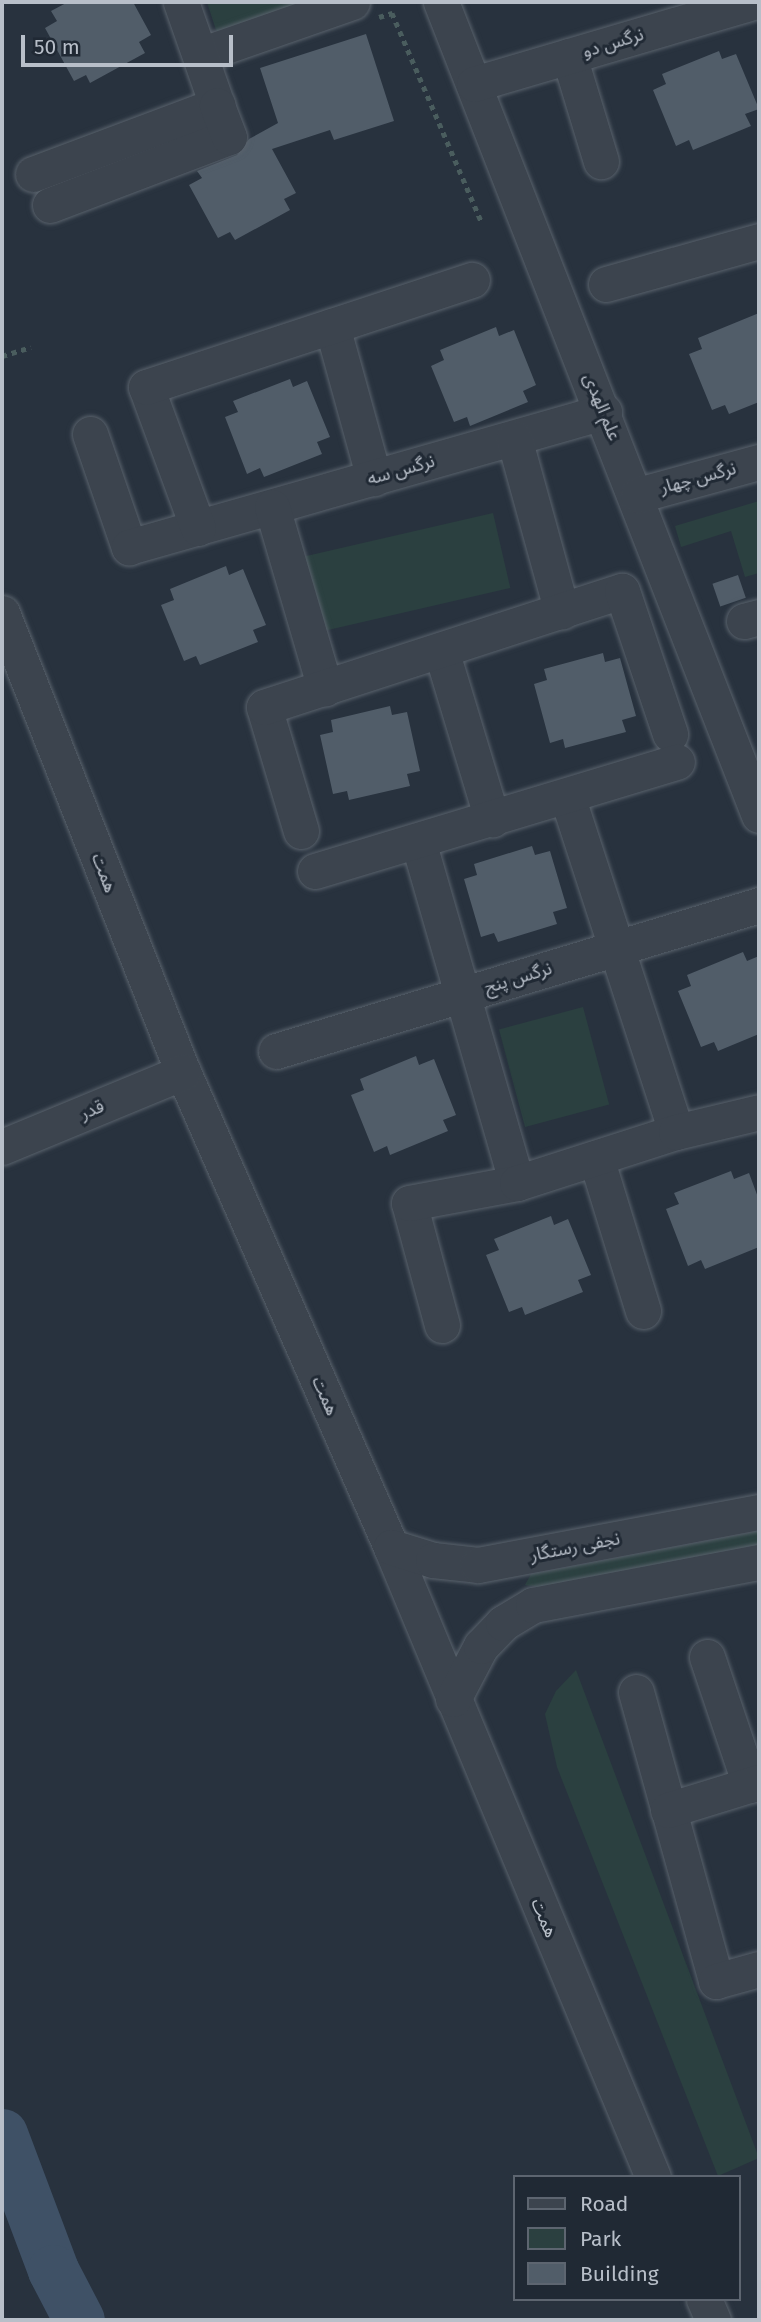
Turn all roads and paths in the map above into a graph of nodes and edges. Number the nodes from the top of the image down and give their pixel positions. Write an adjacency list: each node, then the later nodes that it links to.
1 (181, 2): 6 (street)
2 (441, 2): 8 (street, علم الهدی)
3 (752, 2): 5 (street, نرگس دو)
4 (359, 12): 6 (street); 13 (path)
5 (664, 14): 7 (street, نرگس دو)
6 (200, 55): 9 (street)
7 (569, 56): 8 (street, نرگس دو); 10 (street)
8 (474, 84): 20 (street, علم الهدی)
9 (217, 105): 11 (street); 12 (street)
10 (601, 161)
11 (33, 174)
12 (50, 205)
13 (481, 221)
14 (759, 241): 16 (street)
15 (472, 280): 17 (street)
16 (606, 284)
17 (332, 326): 24 (street); 27 (street)
18 (31, 347): 19 (path)
19 (2, 356)
20 (604, 412): 22 (street, نرگس سه); 25 (street, علم الهدی)
21 (90, 435): 27 (street, نرگس سه)
22 (514, 438): 24 (street, نرگس سه); 29 (street)
23 (759, 462): 25 (street, نرگس چهار)
24 (374, 478): 26 (street, نرگس سه)
25 (638, 495): 33 (street, علم الهدی)
26 (272, 507): 27 (street, نرگس سه); 31 (street)
27 (198, 528)
28 (2, 612): 42 (street, همت)
29 (562, 612): 30 (street); 32 (street)
30 (441, 650): 31 (street); 34 (street)
31 (325, 688): 35 (street)
32 (567, 796): 34 (street); 39 (street)
33 (759, 815)
34 (492, 819): 36 (street)
35 (301, 831)
36 (418, 841): 37 (street); 40 (street)
37 (315, 871)
38 (759, 905): 39 (street, نرگس پنج)
39 (617, 948): 40 (street, نرگس پنج); 44 (street)
40 (461, 995): 41 (street, نرگس پنج); 47 (street)
41 (276, 1051)
42 (183, 1072): 45 (street, قدر); 51 (street, همت)
43 (759, 1112): 44 (street)
44 (677, 1132): 46 (street)
45 (2, 1147)
46 (596, 1158): 47 (street); 48 (street)
47 (517, 1183): 49 (street)
48 (643, 1311)
49 (442, 1325)
50 (759, 1513): 51 (street, نجفی رستگار)
51 (391, 1547): 55 (street, همت)
52 (759, 1563): 55 (street)
53 (707, 1657): 56 (street)
54 (636, 1692): 57 (street)
55 (453, 1699): 59 (street, همت)
56 (755, 1784): 57 (street)
57 (668, 1810): 58 (street)
58 (759, 1969)
59 (652, 2175)
60 (705, 2301): 61 (street)
61 (713, 2320)

